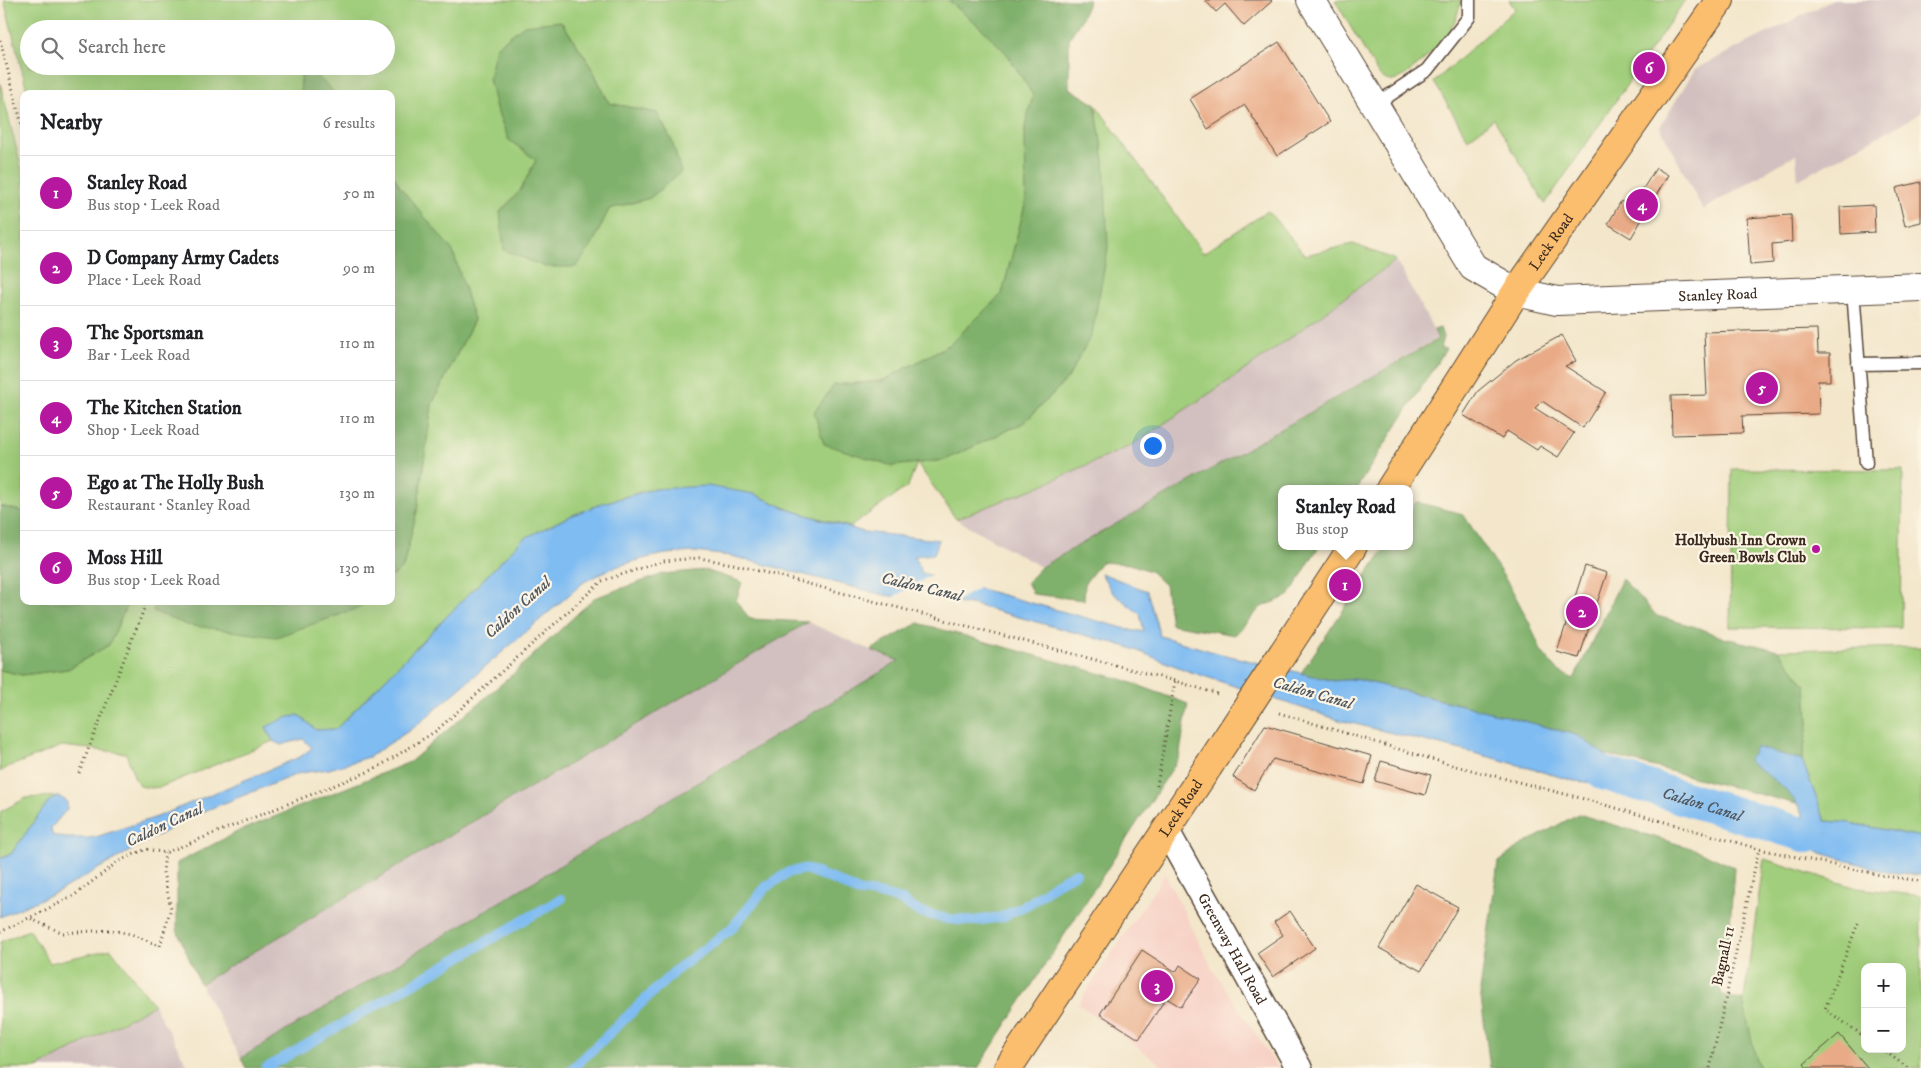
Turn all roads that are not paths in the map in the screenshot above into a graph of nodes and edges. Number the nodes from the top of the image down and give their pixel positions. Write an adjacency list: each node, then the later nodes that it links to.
1 (1312, 0): 4 (street, Stanley Road)
2 (1469, 0): 4 (lane)
3 (1720, 0): 7 (highway, Leek Road)
4 (1375, 105): 7 (street, Stanley Road)
5 (1921, 287): 6 (street, Stanley Road)
6 (1853, 290): 7 (street, Stanley Road); 9 (lane)
7 (1516, 292): 11 (highway, Leek Road)
8 (1921, 362): 9 (lane)
9 (1858, 364): 10 (lane)
10 (1866, 463)
11 (1393, 485)
12 (1350, 550): 13 (highway, Leek Road, bridge)
13 (1166, 830): 14 (highway, Leek Road); 15 (street, Greenway Hall Road)
14 (1008, 1068)
15 (1299, 1068)

